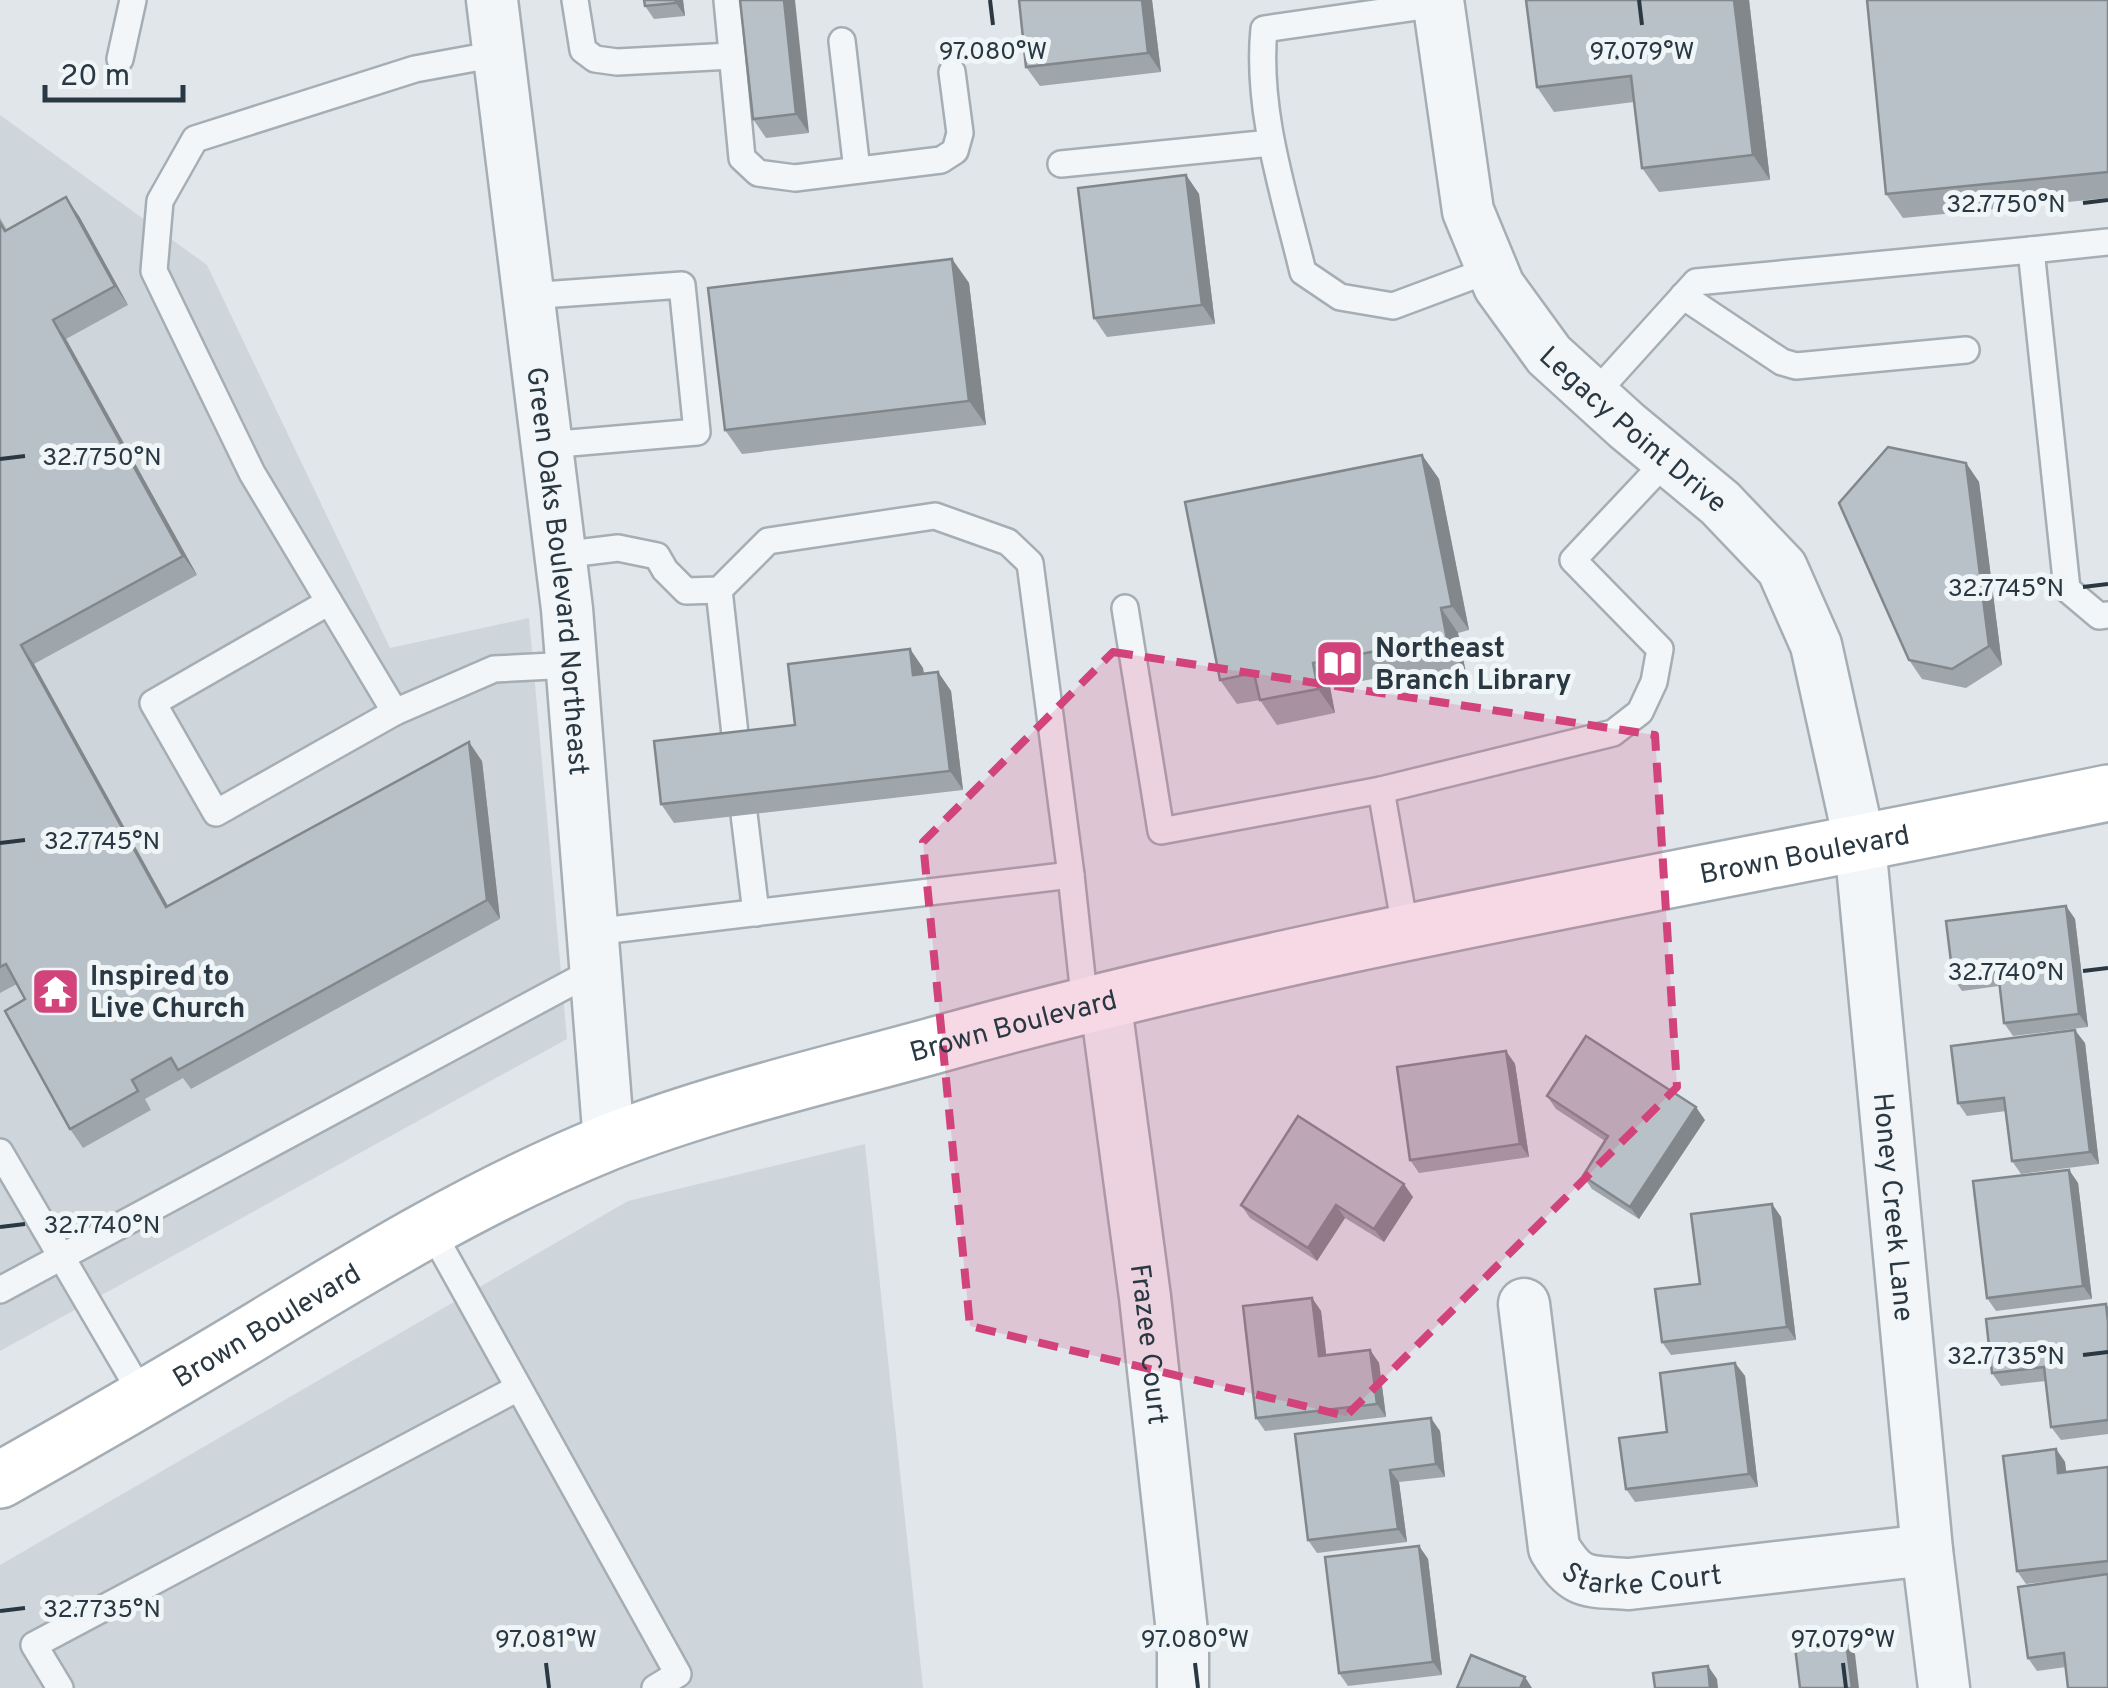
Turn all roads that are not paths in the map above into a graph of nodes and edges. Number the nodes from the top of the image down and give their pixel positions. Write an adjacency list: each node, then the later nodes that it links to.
1 (133, 0): 9 (lane)
2 (492, 0): 7 (street, Green Oaks Boulevard Northeast)
3 (575, 0): 8 (lane)
4 (727, 0): 8 (lane)
5 (1438, 2): 11 (lane); 16 (street, Legacy Point Drive)
6 (842, 41): 13 (lane)
7 (497, 54): 17 (street, Green Oaks Boulevard Northeast); 25 (lane)
8 (732, 56): 13 (lane)
9 (120, 59)
10 (952, 72): 13 (lane)
11 (1271, 142): 12 (lane); 16 (lane)
12 (1061, 164)
13 (857, 170)
14 (2108, 242): 15 (lane)
15 (2031, 250): 18 (lane); 27 (lane)
16 (1492, 269): 20 (street, Legacy Point Drive)
17 (528, 296): 21 (street, Green Oaks Boulevard Northeast); 21 (lane)
18 (1683, 296): 19 (lane); 20 (lane)
19 (1966, 350)
20 (1593, 396): 22 (street, Legacy Point Drive)
21 (547, 445): 23 (street, Green Oaks Boulevard Northeast)
22 (1667, 460): 31 (lane); 34 (street, Legacy Point Drive)
23 (561, 556): 24 (lane); 28 (street, Green Oaks Boulevard Northeast)
24 (719, 590): 30 (lane); 35 (lane)
25 (329, 602): 29 (lane); 29 (lane)
26 (1125, 608): 31 (lane)
27 (2108, 615)
28 (572, 664): 29 (lane); 38 (street, Green Oaks Boulevard Northeast)
29 (395, 712)
30 (738, 752)
31 (1381, 790): 37 (lane)
32 (2108, 793): 34 (street, Brown Boulevard)
33 (744, 814): 36 (lane)
34 (1860, 844): 37 (street, Brown Boulevard); 49 (street, Honey Creek Lane)
35 (1070, 875): 36 (lane); 39 (lane)
36 (756, 913): 38 (lane)
37 (1406, 933): 39 (street, Brown Boulevard)
38 (594, 951): 40 (street, Green Oaks Boulevard Northeast); 43 (lane)
39 (1095, 1002): 40 (street, Brown Boulevard); 52 (street, Frazee Court)
40 (609, 1142): 42 (street, Brown Boulevard)
41 (0, 1152): 43 (lane)
42 (430, 1228): 46 (lane); 47 (street, Brown Boulevard)
43 (61, 1256): 44 (lane); 47 (lane)
44 (0, 1290)
45 (1524, 1304): 49 (street, Starke Court)
46 (518, 1388): 50 (lane); 51 (lane)
47 (144, 1398): 48 (street, Brown Boulevard)
48 (0, 1480)
49 (1927, 1550): 53 (street, Honey Creek Lane)
50 (60, 1688)
51 (655, 1688)
52 (1183, 1688)
53 (1944, 1688)

